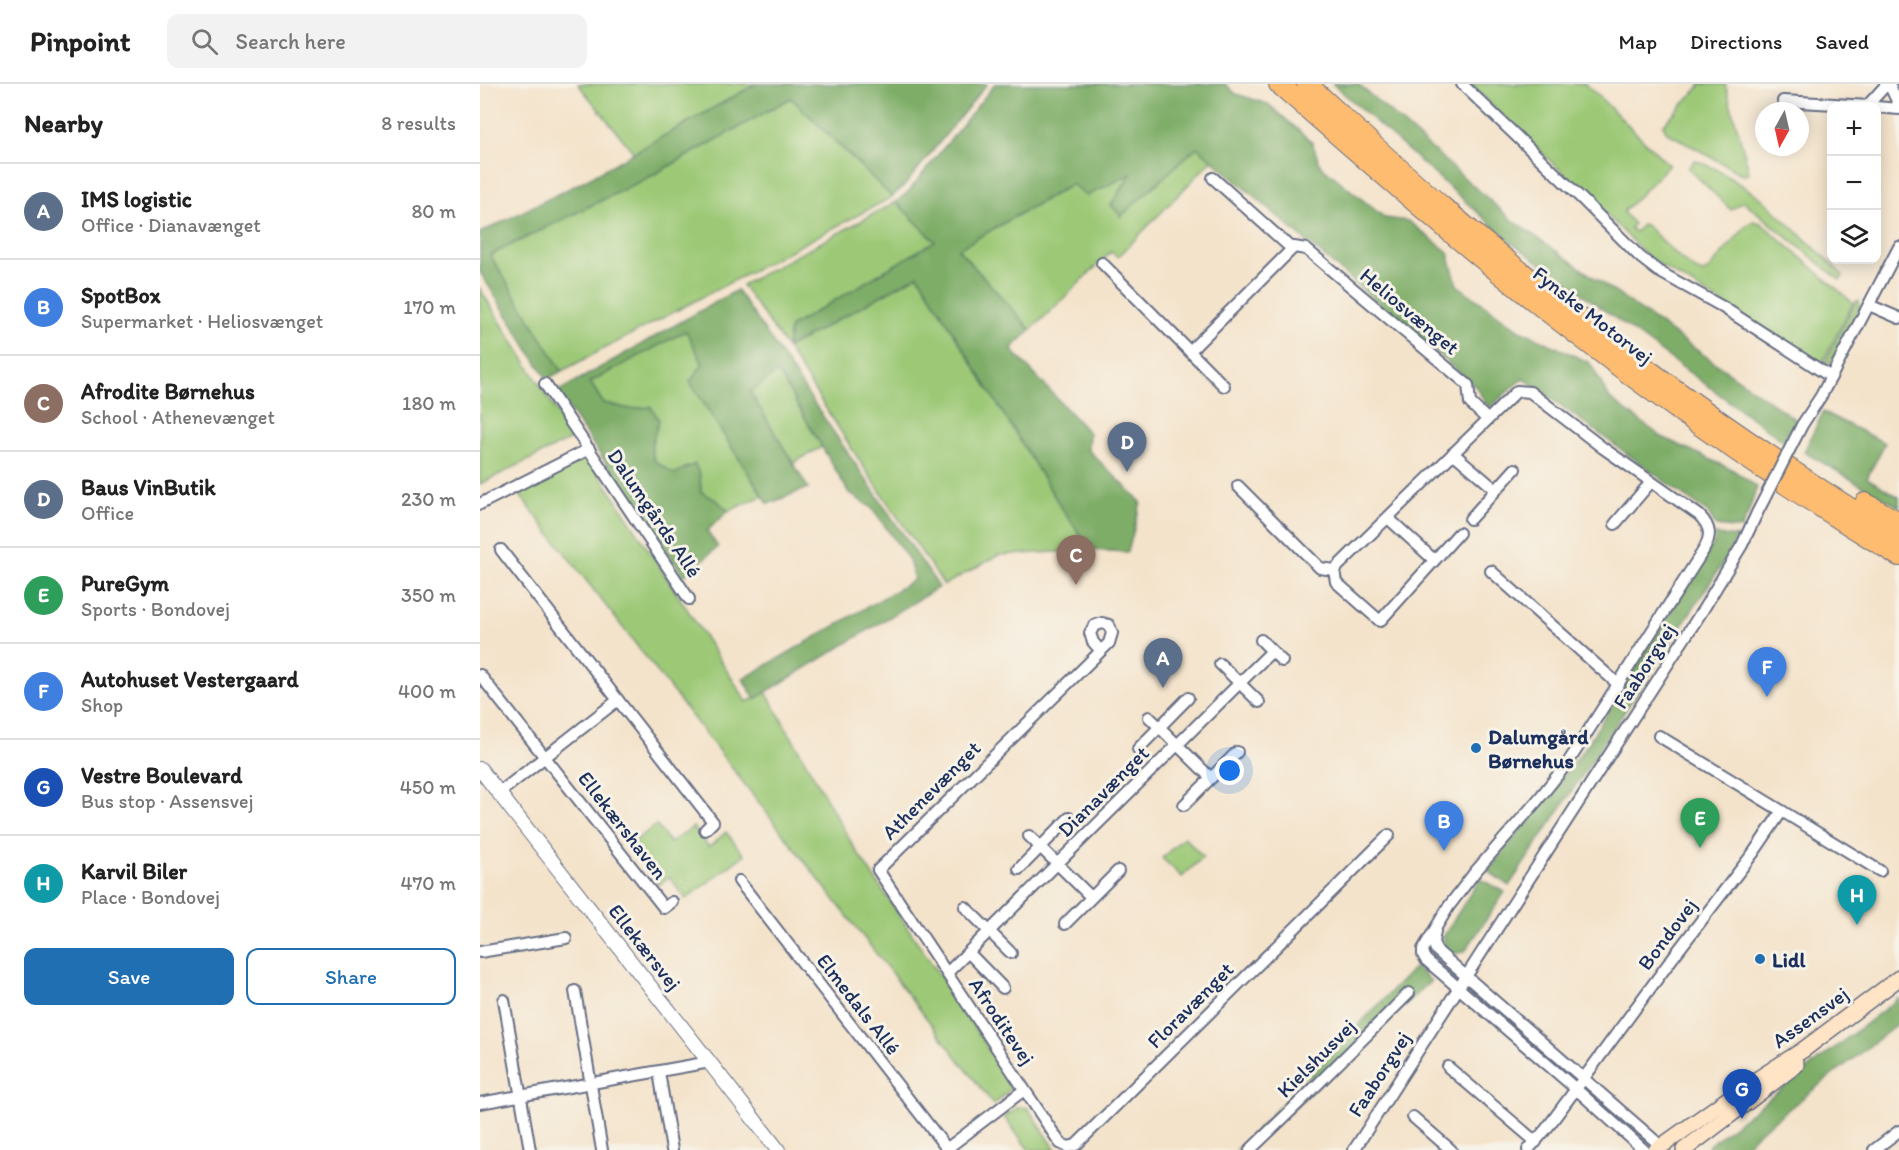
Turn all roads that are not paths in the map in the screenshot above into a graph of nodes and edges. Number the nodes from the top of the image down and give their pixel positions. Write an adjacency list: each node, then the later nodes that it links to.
1 (1279, 84): 27 (highway, Fynske Motorvej)
2 (1307, 84): 17 (highway, Fynske Motorvej)
3 (1462, 84): 18 (street)
4 (1888, 84): 6 (street); 9 (street)
5 (1783, 101): 7 (street)
6 (1872, 102)
7 (1827, 104)
8 (1881, 107): 9 (street)
9 (1899, 107)
10 (1213, 178): 12 (street, Heliosvænget)
11 (1899, 248): 14 (street, Faaborgvej)
12 (1292, 249): 16 (street); 21 (street, Heliosvænget)
13 (1102, 263): 16 (street)
14 (1869, 305): 15 (street); 18 (street, Faaborgvej)
15 (1899, 318)
16 (1190, 351): 20 (street)
17 (1642, 365): 32 (highway); 35 (highway, Fynske Motorvej)
18 (1831, 377): 87 (street, Faaborgvej, bridge)
19 (545, 384): 22 (street, Dalumgårds Allé)
20 (1224, 386)
21 (1487, 419): 23 (street); 25 (street)
22 (589, 449): 29 (street, Dalumgårds Allé); 42 (street, Dalumgårds Allé)
23 (1453, 453): 28 (street); 30 (street)
24 (1515, 469): 28 (street)
25 (1651, 482): 33 (street); 50 (street)
26 (1238, 486): 40 (street)
27 (1792, 488): 37 (highway, Fynske Motorvej); 39 (highway)
28 (1496, 490): 31 (street)
29 (480, 504)
30 (1388, 518): 38 (street); 40 (street)
31 (1470, 519)
32 (1899, 522)
33 (1615, 524)
34 (1459, 533): 38 (street)
35 (1899, 539)
36 (501, 550): 52 (street)
37 (1899, 556)
38 (1434, 560): 40 (street)
39 (1899, 569)
40 (1334, 570)
41 (1491, 571): 50 (street)
42 (689, 599)
43 (1261, 640): 45 (street)
44 (1100, 650): 86 (street, Athenevænget)
45 (1272, 651): 46 (street); 49 (street, Dianavænget)
46 (1282, 661)
47 (1220, 664): 49 (street)
48 (480, 675): 60 (street, Ellekærshaven)
49 (1240, 684): 53 (street); 57 (street, Dianavænget)
50 (1619, 684): 80 (street)
51 (1188, 698): 55 (street, Dianavænget)
52 (618, 700): 60 (street); 67 (street)
53 (1259, 702)
54 (1149, 717): 55 (street, Dianavænget)
55 (1159, 728): 57 (street, Dianavænget); 58 (street, Dianavænget)
56 (1659, 736): 65 (street)
57 (1177, 745): 62 (street, Dianavænget); 71 (street, Dianavænget)
58 (1138, 749)
59 (1238, 752): 62 (street)
60 (544, 758): 63 (street); 77 (street, Ellekærshaven)
61 (480, 769): 63 (street, Ellekærsvej)
62 (1211, 778): 64 (street)
63 (499, 793): 95 (street, Ellekærsvej)
64 (1184, 805)
65 (1782, 811): 74 (street); 99 (street, Bondovej)
66 (1069, 818): 70 (street, Dianavænget)
67 (705, 830)
68 (1389, 835): 100 (street, Floravænget)
69 (1029, 836): 70 (street, Dianavænget)
70 (1040, 847): 71 (street, Dianavænget); 72 (street, Dianavænget)
71 (1057, 864): 76 (street, Dianavænget); 81 (street, Dianavænget)
72 (1019, 869)
73 (1118, 871): 76 (street)
74 (1880, 871)
75 (739, 881): 111 (street, Elmedals Allé)
76 (1091, 897): 79 (street)
77 (672, 902)
78 (965, 907): 81 (street)
79 (1065, 924)
80 (1436, 927): 87 (street); 90 (street)
81 (989, 931): 84 (street, Dianavænget); 85 (street)
82 (566, 938): 83 (street)
83 (480, 952)
84 (968, 952): 86 (street, Dianavænget); 89 (street)
85 (1011, 953)
86 (947, 973): 100 (street, Afroditevej)
87 (1466, 977): 90 (street, Faaborgvej); 99 (street)
88 (1899, 978): 106 (main road, Assensvej)
89 (1003, 988)
90 (1458, 988): 99 (street); 113 (street, Faaborgvej)
91 (1899, 988): 116 (main road, Assensvej)
92 (575, 991): 98 (street)
93 (1409, 993): 112 (street, Kielshusvej)
94 (504, 1000): 101 (street)
95 (710, 1062): 97 (street); 110 (street, Ellekærsvej)
96 (1448, 1067): 105 (street)
97 (659, 1072): 98 (street); 109 (street)
98 (590, 1083): 101 (street); 108 (street)
99 (1579, 1084): 105 (street, Bondovej); 106 (street); 115 (street)
100 (1024, 1090): 111 (street)
101 (521, 1095): 102 (street); 107 (street)
102 (480, 1103)
103 (1413, 1117): 114 (street)
104 (1899, 1131): 117 (street)
105 (1532, 1146)
106 (1663, 1149)
107 (530, 1150)
108 (602, 1150)
109 (672, 1150)
110 (778, 1150)
111 (946, 1150)
112 (1250, 1150)
113 (1354, 1150)
114 (1451, 1150)
115 (1644, 1150)
116 (1684, 1150)
117 (1874, 1150)

